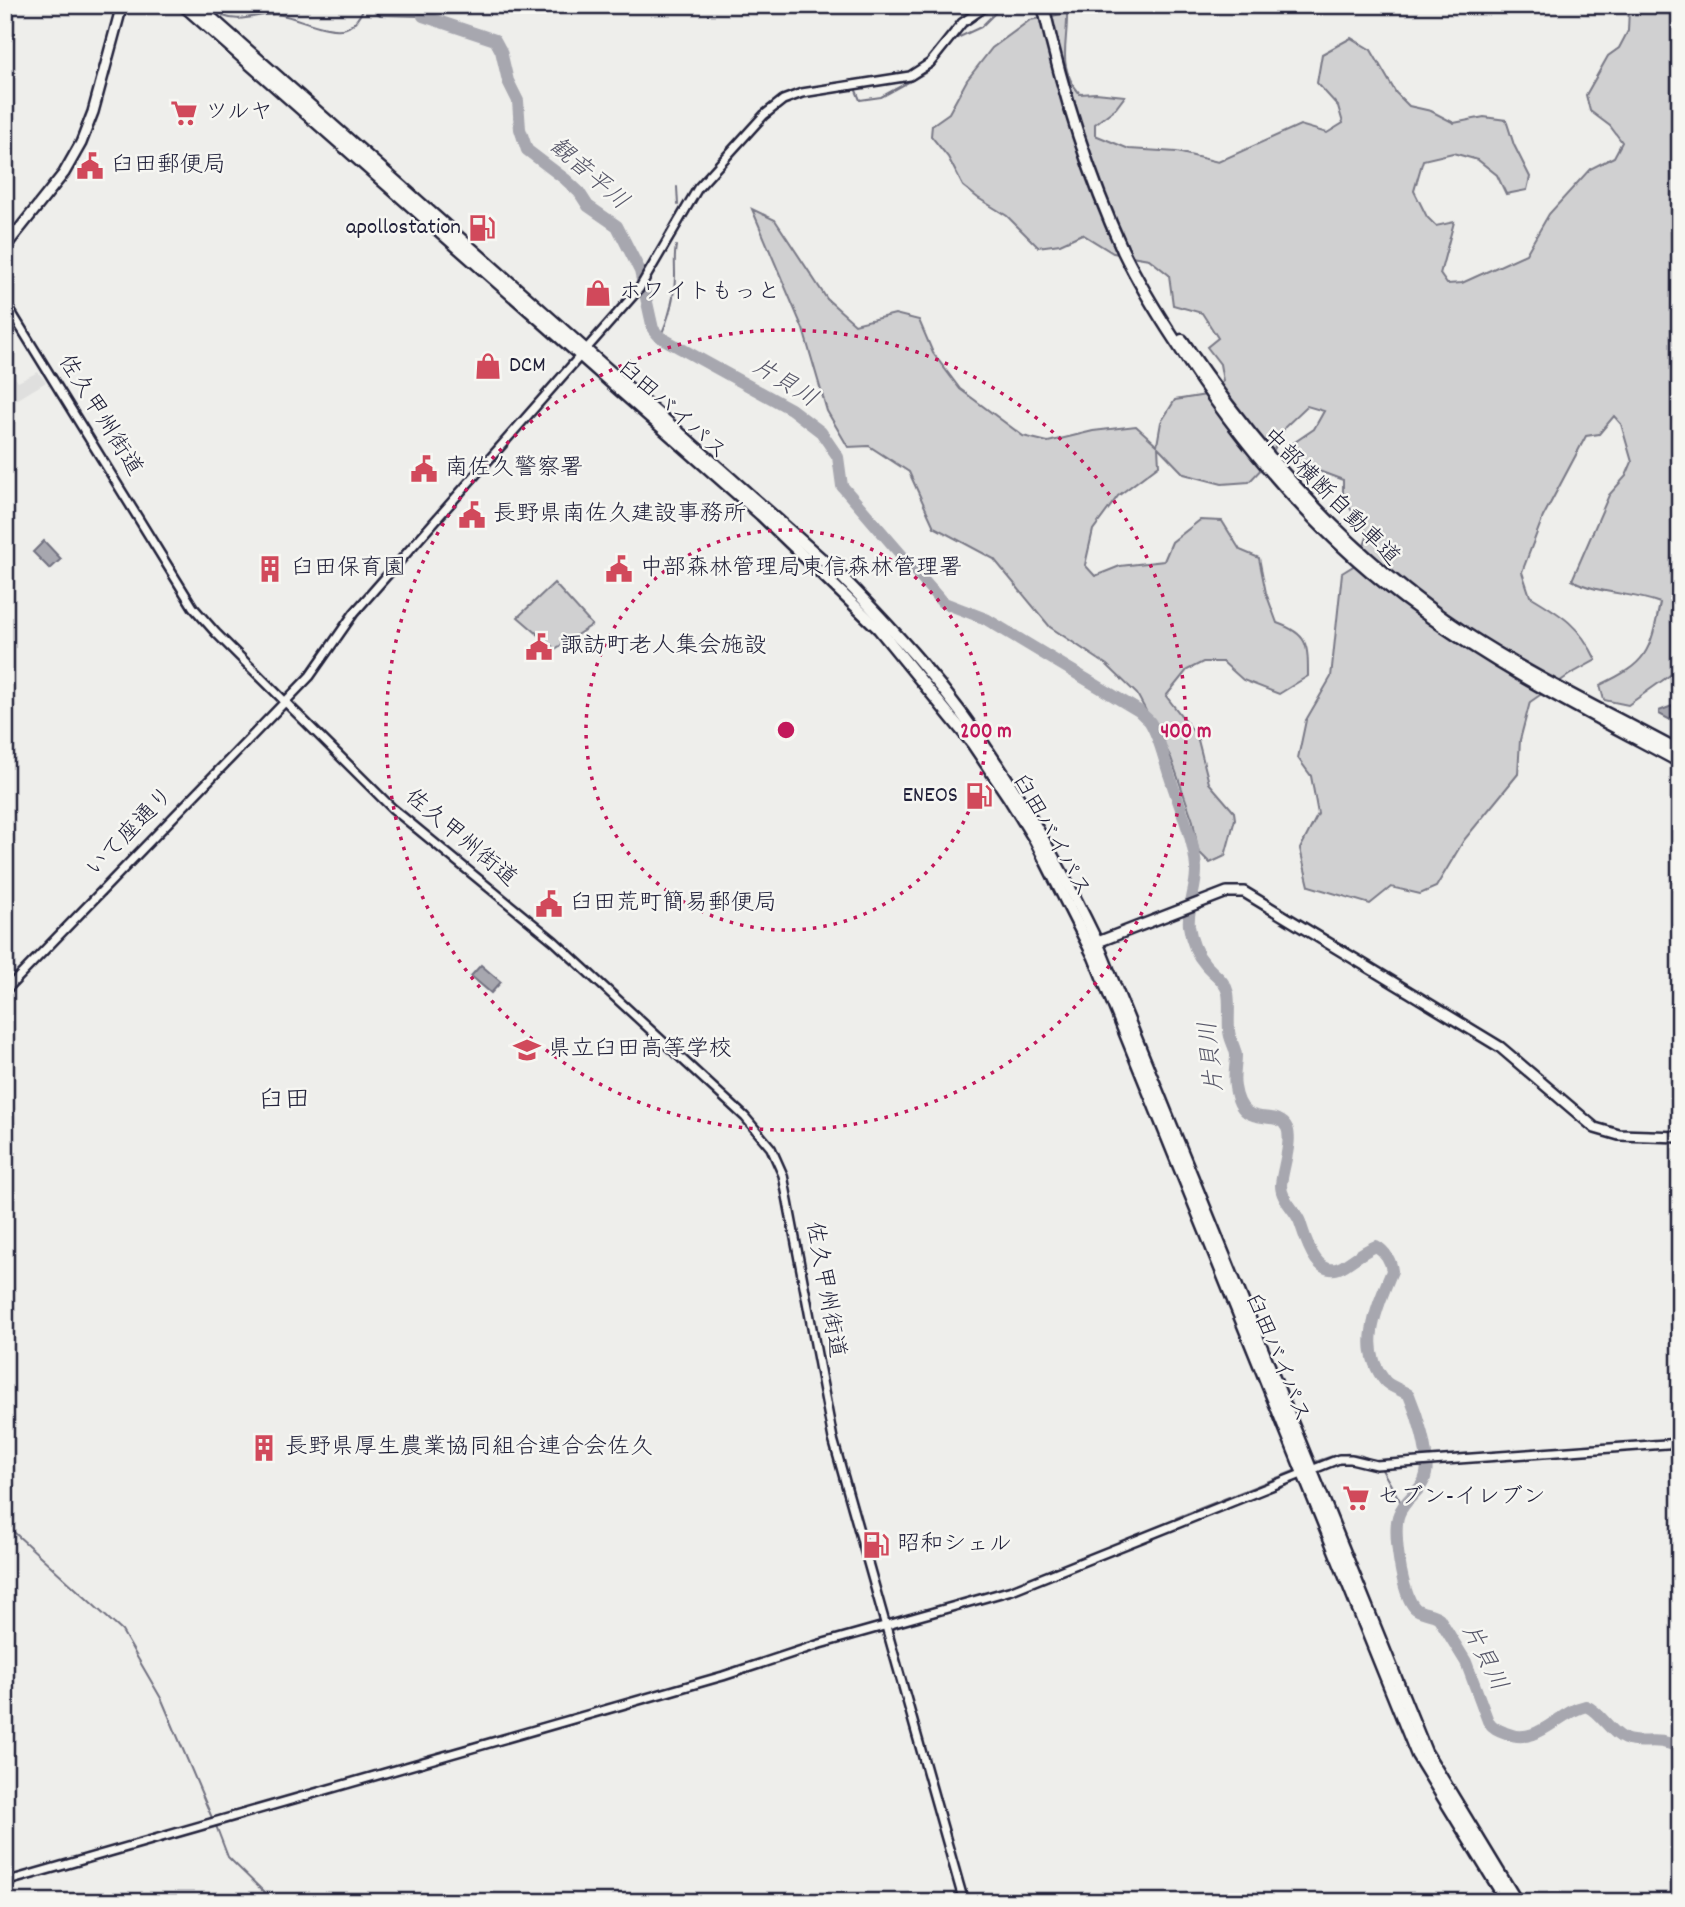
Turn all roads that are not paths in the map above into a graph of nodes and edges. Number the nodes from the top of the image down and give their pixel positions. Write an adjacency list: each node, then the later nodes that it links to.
1 (122, 5): 7 (main road)
2 (183, 5): 9 (highway, 臼田バイパス)
3 (197, 5): 9 (highway, 臼田バイパス)
4 (988, 5): 9 (street, いて座通り)
5 (1043, 5): 6 (highway, 中部横断自動車道)
6 (1110, 219): 11 (highway, 中部横断自動車道); 12 (highway, 中部横断自動車道)
7 (5, 247)
8 (5, 302): 10 (street, 佐久甲州街道)
9 (583, 352): 10 (street, いて座通り); 13 (highway, 臼田バイパス)
10 (284, 701): 14 (street, いて座通り); 18 (street, 佐久甲州街道)
11 (1680, 752)
12 (1680, 762)
13 (1093, 944): 15 (main road); 17 (highway, 臼田バイパス)
14 (5, 991)
15 (1680, 1137)
16 (1680, 1444): 17 (street)
17 (1308, 1472): 18 (street); 23 (highway, 臼田バイパス); 24 (highway, 臼田バイパス)
18 (884, 1625): 19 (street); 22 (street, 佐久甲州街道)
19 (5, 1882)
20 (5, 1896): 21 (street)
21 (8, 1902)
22 (964, 1902)
23 (1507, 1902)
24 (1517, 1902)

